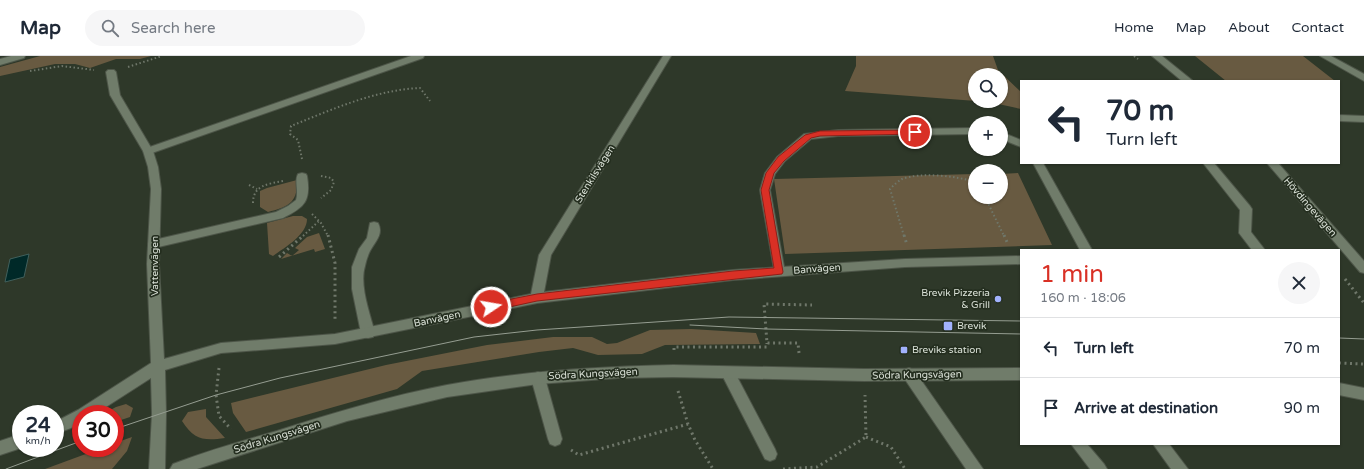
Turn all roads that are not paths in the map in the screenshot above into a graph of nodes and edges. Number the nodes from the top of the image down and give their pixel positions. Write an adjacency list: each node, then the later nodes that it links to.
1 (21, 56): 6 (street)
2 (420, 56): 15 (street)
3 (667, 56): 29 (street, Stenkilsvägen)
4 (1156, 56): 9 (street)
5 (1324, 56): 8 (street)
6 (0, 62)
7 (111, 72): 15 (street, Vattenvägen)
8 (1364, 78)
9 (1187, 80)
10 (1340, 118): 11 (street)
11 (1364, 119)
12 (968, 131): 28 (street)
13 (1008, 138): 14 (street)
14 (1020, 143)
15 (148, 151): 21 (street, Vattenvägen)
16 (1039, 164): 22 (street)
17 (1209, 164): 23 (street)
18 (1273, 164): 25 (street, Hövdingevägen)
19 (302, 176): 21 (street)
20 (374, 226): 30 (street)
21 (154, 244): 31 (street, Vattenvägen)
22 (1085, 249)
23 (1258, 249)
24 (1340, 256): 25 (street)
25 (1353, 256): 27 (street, Hövdingevägen)
26 (1018, 260): 28 (street, Banvägen)
27 (1364, 269)
28 (779, 272): 29 (street, Banvägen)
29 (537, 298): 30 (street, Banvägen)
30 (368, 333): 31 (street, Banvägen)
31 (158, 366): 38 (street, Banvägen); 45 (street, Vattenvägen)
32 (728, 373): 33 (street, Södra Kungsvägen); 35 (street, Södra Kungsvägen); 44 (street)
33 (909, 374): 34 (street, Södra Kungsvägen); 47 (street)
34 (1020, 374)
35 (538, 378): 39 (street); 46 (street, Södra Kungsvägen)
36 (1340, 389): 37 (street)
37 (1364, 394)
38 (98, 405)
39 (555, 440)
40 (12, 444): 43 (street)
41 (1079, 445): 48 (street)
42 (1161, 445): 49 (street)
43 (0, 448)
44 (770, 454)
45 (156, 469)
46 (178, 469)
47 (975, 469)
48 (1098, 469)
49 (1180, 469)

